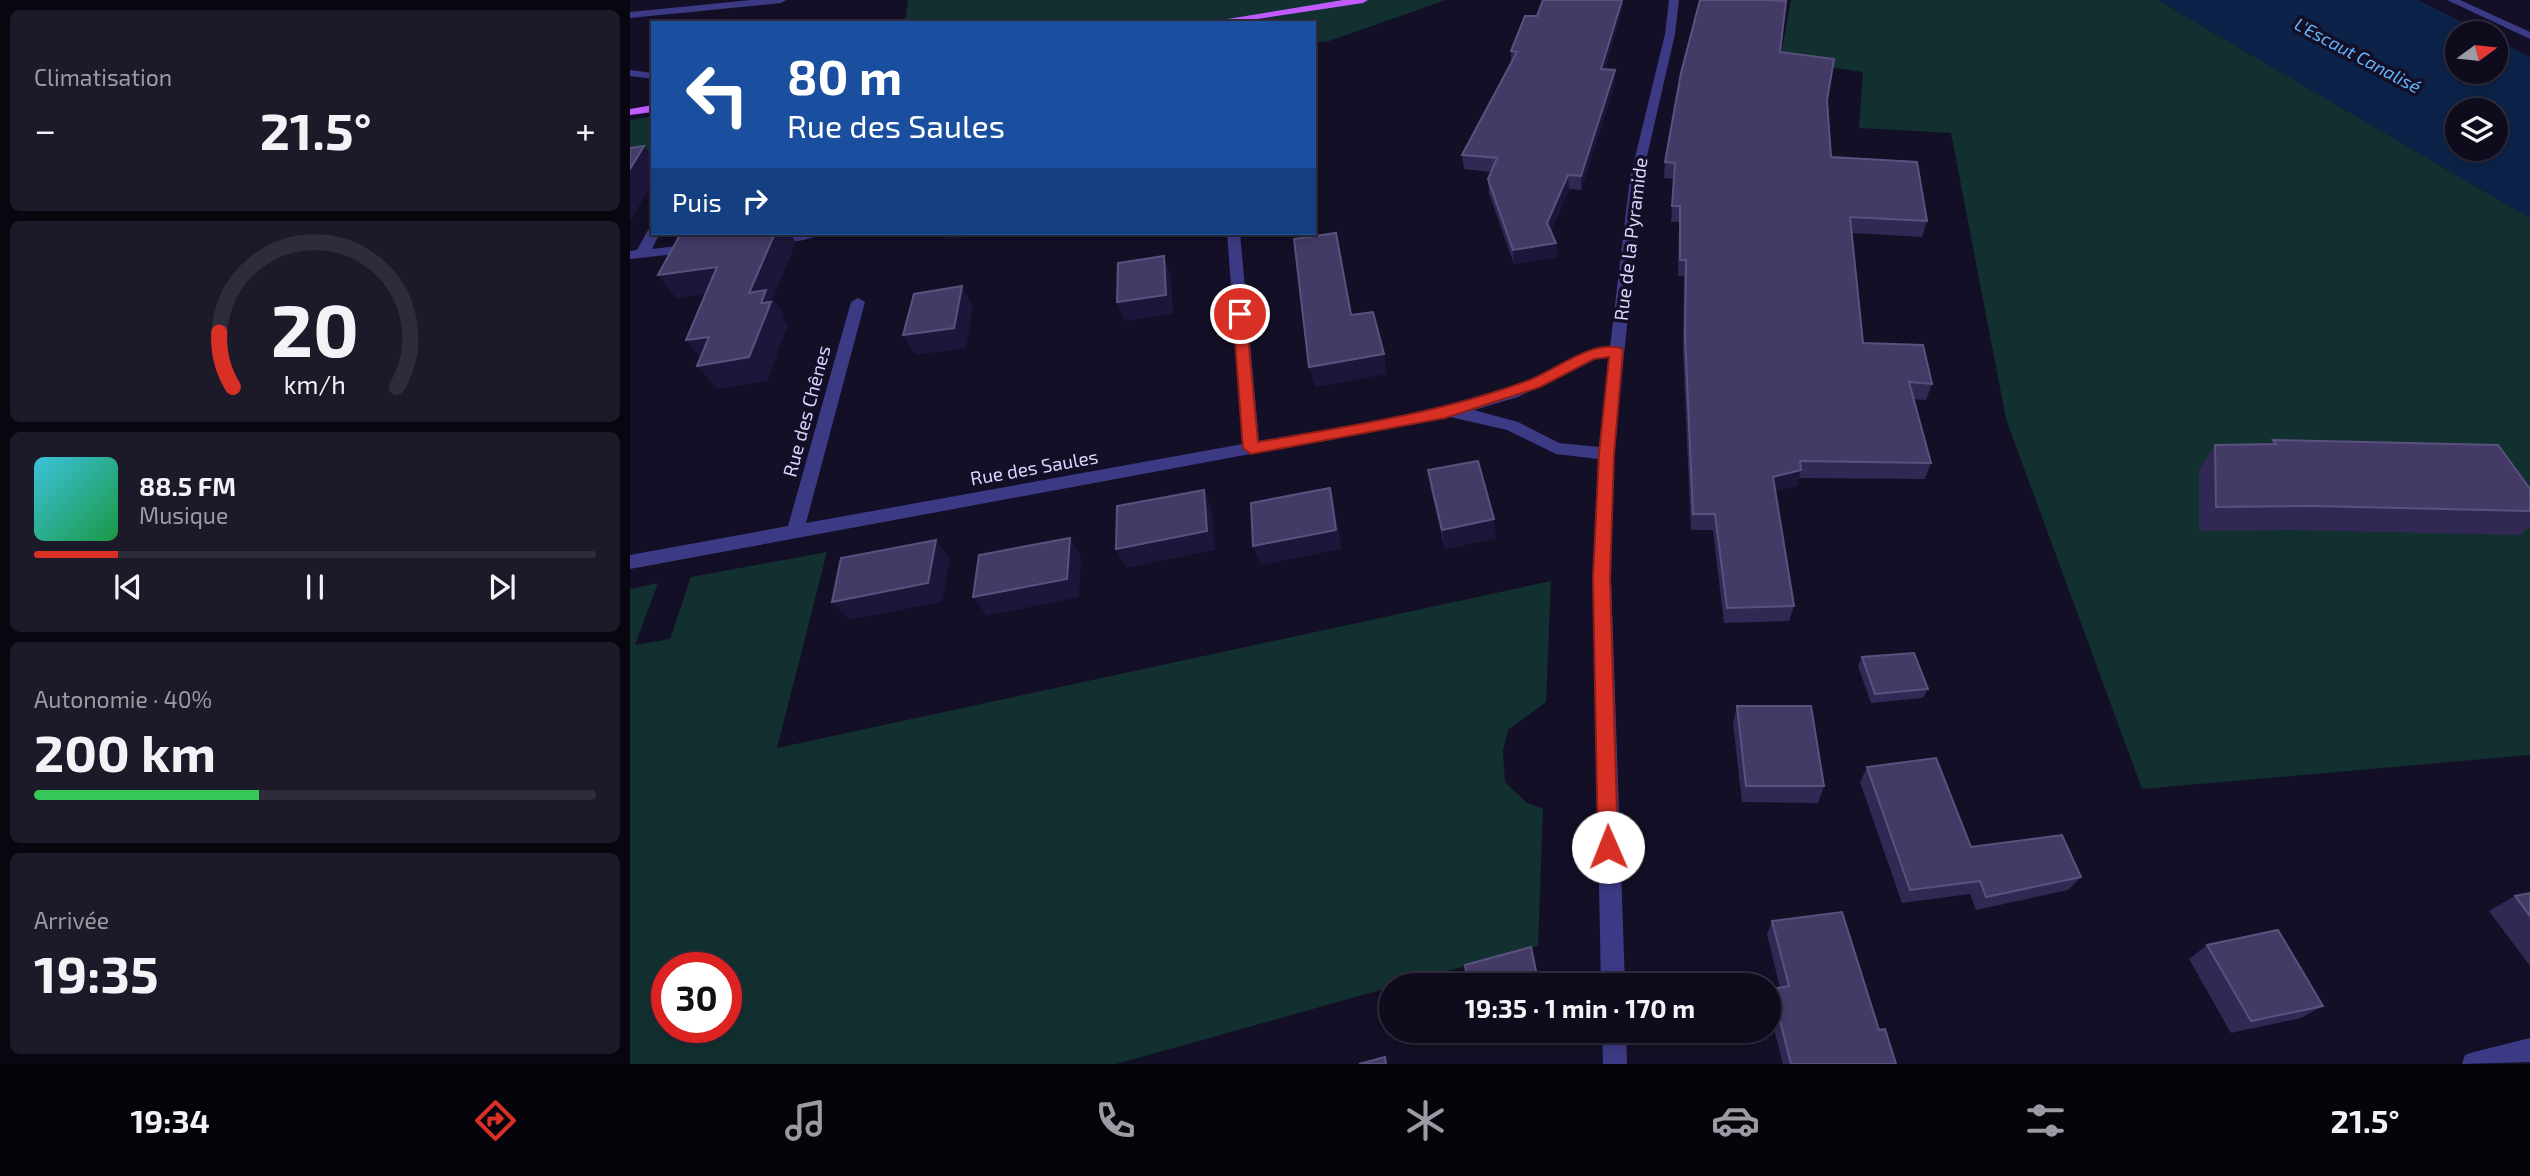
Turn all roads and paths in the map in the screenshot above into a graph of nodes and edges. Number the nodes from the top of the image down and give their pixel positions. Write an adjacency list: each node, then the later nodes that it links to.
1 (781, 0): 5 (street)
2 (1363, 0): 6 (main road)
3 (1674, 0): 21 (street, Rue de la Pyramide)
4 (2452, 0): 7 (street)
5 (630, 15)
6 (1221, 21)
7 (2530, 36)
8 (630, 73): 9 (street)
9 (651, 76)
10 (651, 98): 11 (main road)
11 (630, 100)
12 (651, 108): 13 (main road)
13 (630, 112)
14 (651, 235): 19 (street)
15 (797, 235): 17 (street)
16 (1233, 235): 23 (street)
17 (754, 240)
18 (703, 247): 19 (street)
19 (636, 255)
20 (858, 302): 25 (street, Rue des Chênes)
21 (1616, 351): 22 (street, Rue des Saules); 24 (street, Rue de la Pyramide)
22 (1445, 413): 23 (street, Rue des Saules); 24 (street, Rue des Saules)
23 (1251, 448): 25 (street, Rue des Saules)
24 (1606, 454): 27 (street, Rue de la Pyramide)
25 (795, 532): 26 (street, Rue des Saules)
26 (630, 562)
27 (1613, 973)
28 (1614, 1043): 30 (street)
29 (2530, 1050): 31 (street)
30 (1615, 1064)
31 (2474, 1064)

